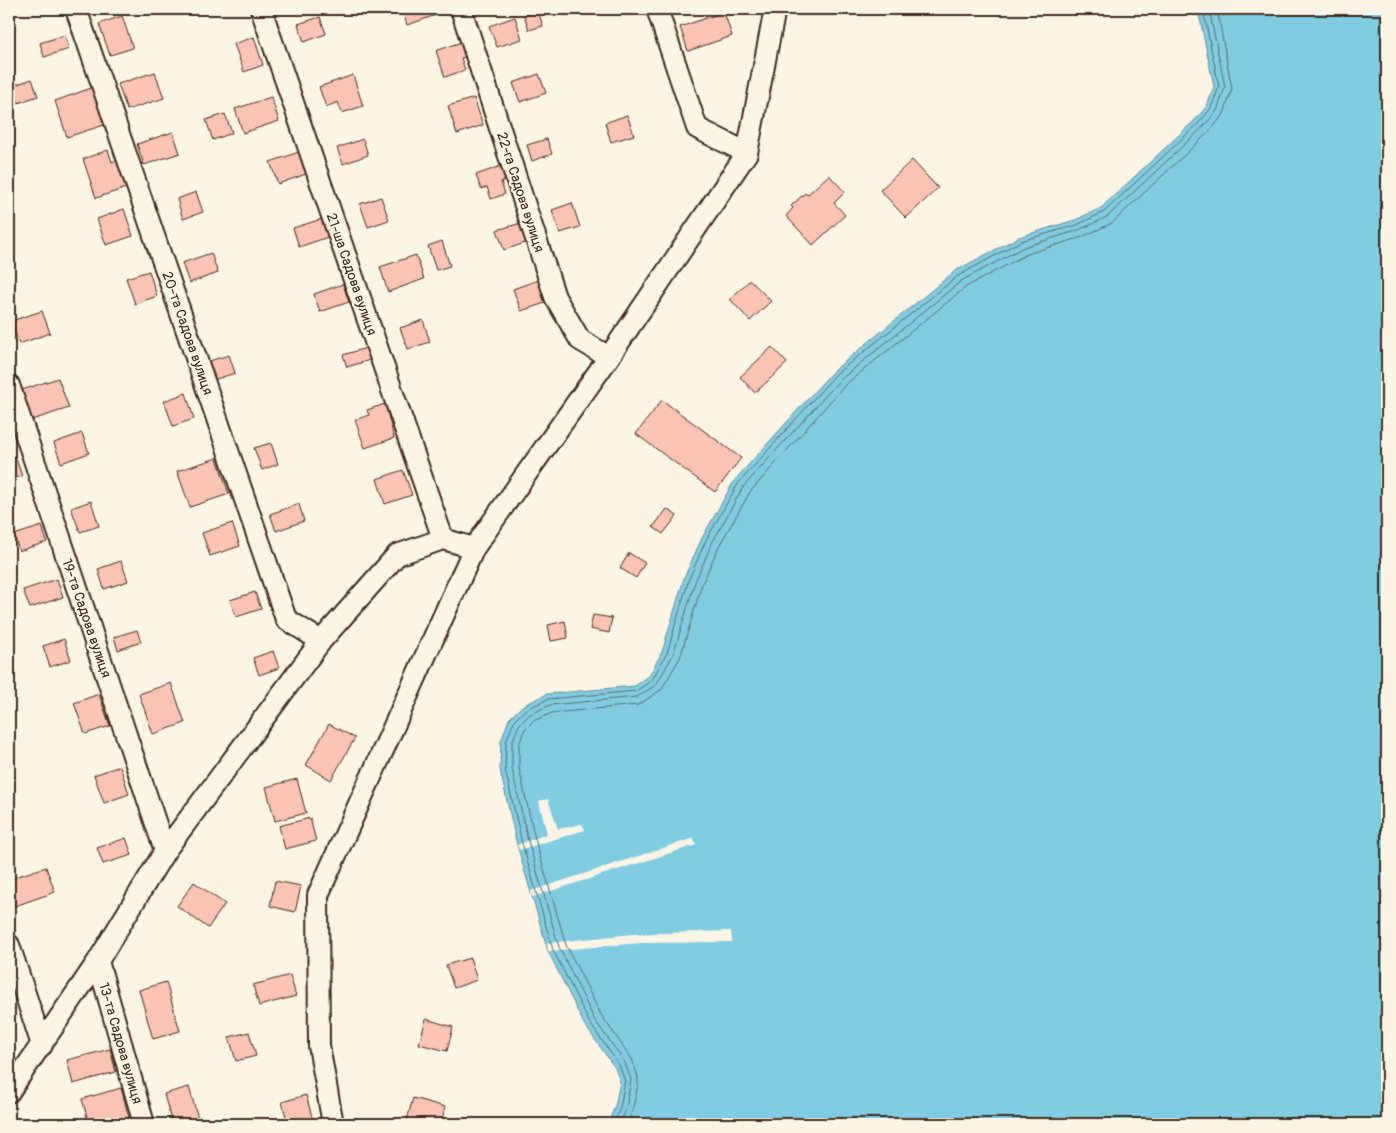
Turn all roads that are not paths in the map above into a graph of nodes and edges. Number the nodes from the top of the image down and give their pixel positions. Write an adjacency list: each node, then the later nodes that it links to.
1 (76, 9): 11 (street, 20-та Садова вулиця)
2 (261, 9): 9 (street, 21-ша Садова вулиця)
3 (461, 9): 7 (street, 22-га Садова вулиця)
4 (657, 9): 6 (street)
5 (775, 9): 6 (street)
6 (747, 153): 7 (street)
7 (609, 357): 10 (street)
8 (9, 386): 12 (street, 19-та Садова вулиця)
9 (443, 539): 10 (street); 11 (street)
10 (474, 548): 18 (street)
11 (321, 641): 12 (street)
12 (165, 851): 14 (street)
13 (9, 945): 15 (street)
14 (98, 961): 15 (street); 17 (street, 13-та Садова вулиця)
15 (42, 1045): 16 (street)
16 (9, 1092)
17 (144, 1124)
18 (333, 1124)

